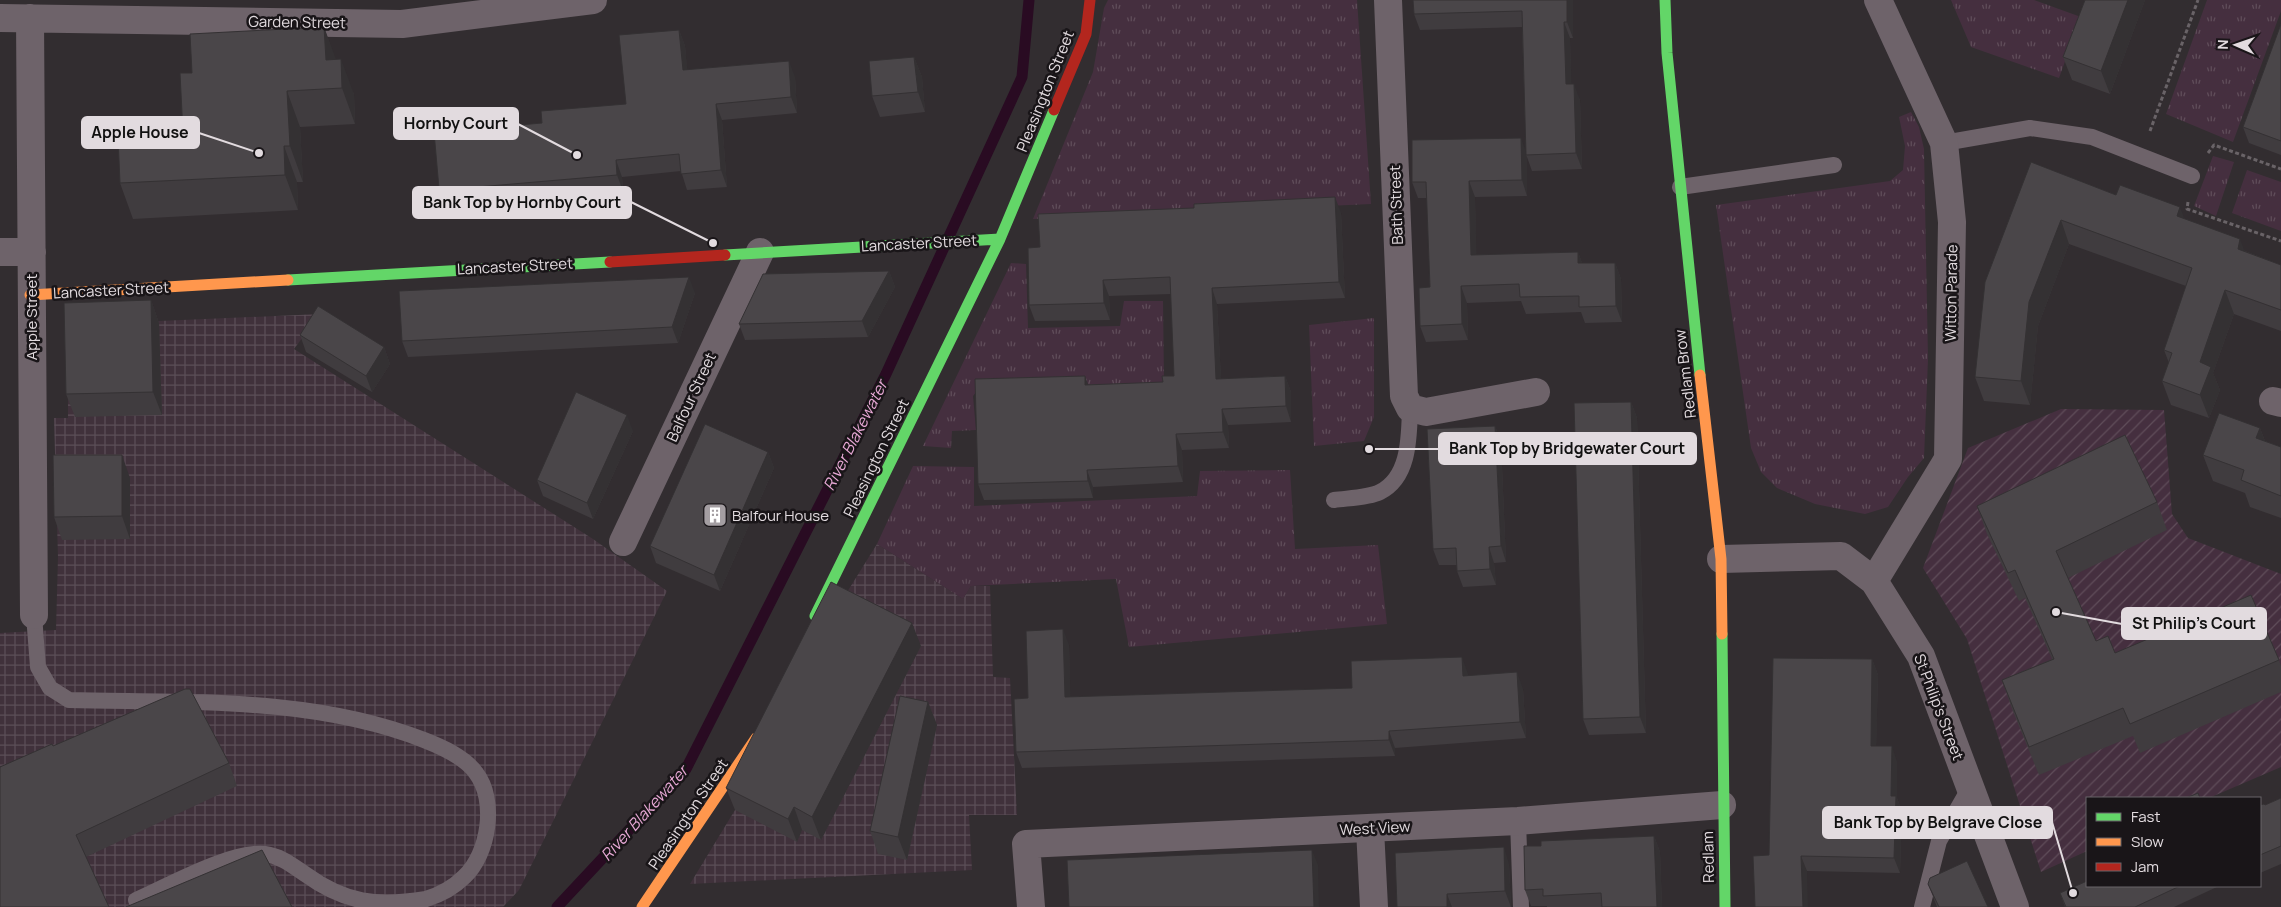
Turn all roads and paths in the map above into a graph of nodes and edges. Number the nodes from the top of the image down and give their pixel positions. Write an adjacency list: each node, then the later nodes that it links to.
1 (593, 0): 8 (street, Garden Street)
2 (1090, 0): 15 (street, Pleasington Street)
3 (1388, 0): 22 (street, Bath Street)
4 (1665, 0): 14 (street, Redlam Brow)
5 (1878, 0): 9 (street, Witton Parade)
6 (2198, 0): 10 (path)
7 (0, 18): 8 (street, Garden Street)
8 (30, 18): 18 (street, Apple Street)
9 (1944, 143): 10 (lane); 26 (street, Witton Parade)
10 (2141, 155): 13 (lane)
11 (1834, 165): 14 (lane)
12 (2281, 169): 13 (path)
13 (2192, 176): 16 (path)
14 (1680, 187): 25 (street, Redlam Brow)
15 (1000, 239): 19 (street, Lancaster Street); 28 (street, Pleasington Street)
16 (2281, 241)
17 (0, 252): 18 (street)
18 (32, 252): 20 (street, Apple Street)
19 (760, 252): 20 (street, Lancaster Street); 24 (street, Balfour Street)
20 (30, 295): 27 (street, Apple Street)
21 (1536, 392): 22 (street)
22 (1410, 408): 23 (lane)
23 (1334, 500)
24 (623, 542)
25 (1722, 560): 26 (street, St Philip's Street); 31 (street, Redlam Brow)
26 (1874, 580): 30 (street, St Philip's Street)
27 (34, 614): 34 (lane)
28 (808, 630)
29 (761, 728): 35 (street, Pleasington Street)
30 (1970, 787): 40 (lane); 41 (street, St Philip's Street)
31 (1722, 805): 32 (street, West View); 39 (street, Redlam)
32 (1518, 821): 33 (street, West View); 38 (lane)
33 (1370, 828): 36 (street, West View); 37 (street)
34 (136, 900)
35 (642, 907)
36 (1031, 907)
37 (1374, 907)
38 (1522, 907)
39 (1725, 907)
40 (1922, 907)
41 (2015, 907)

